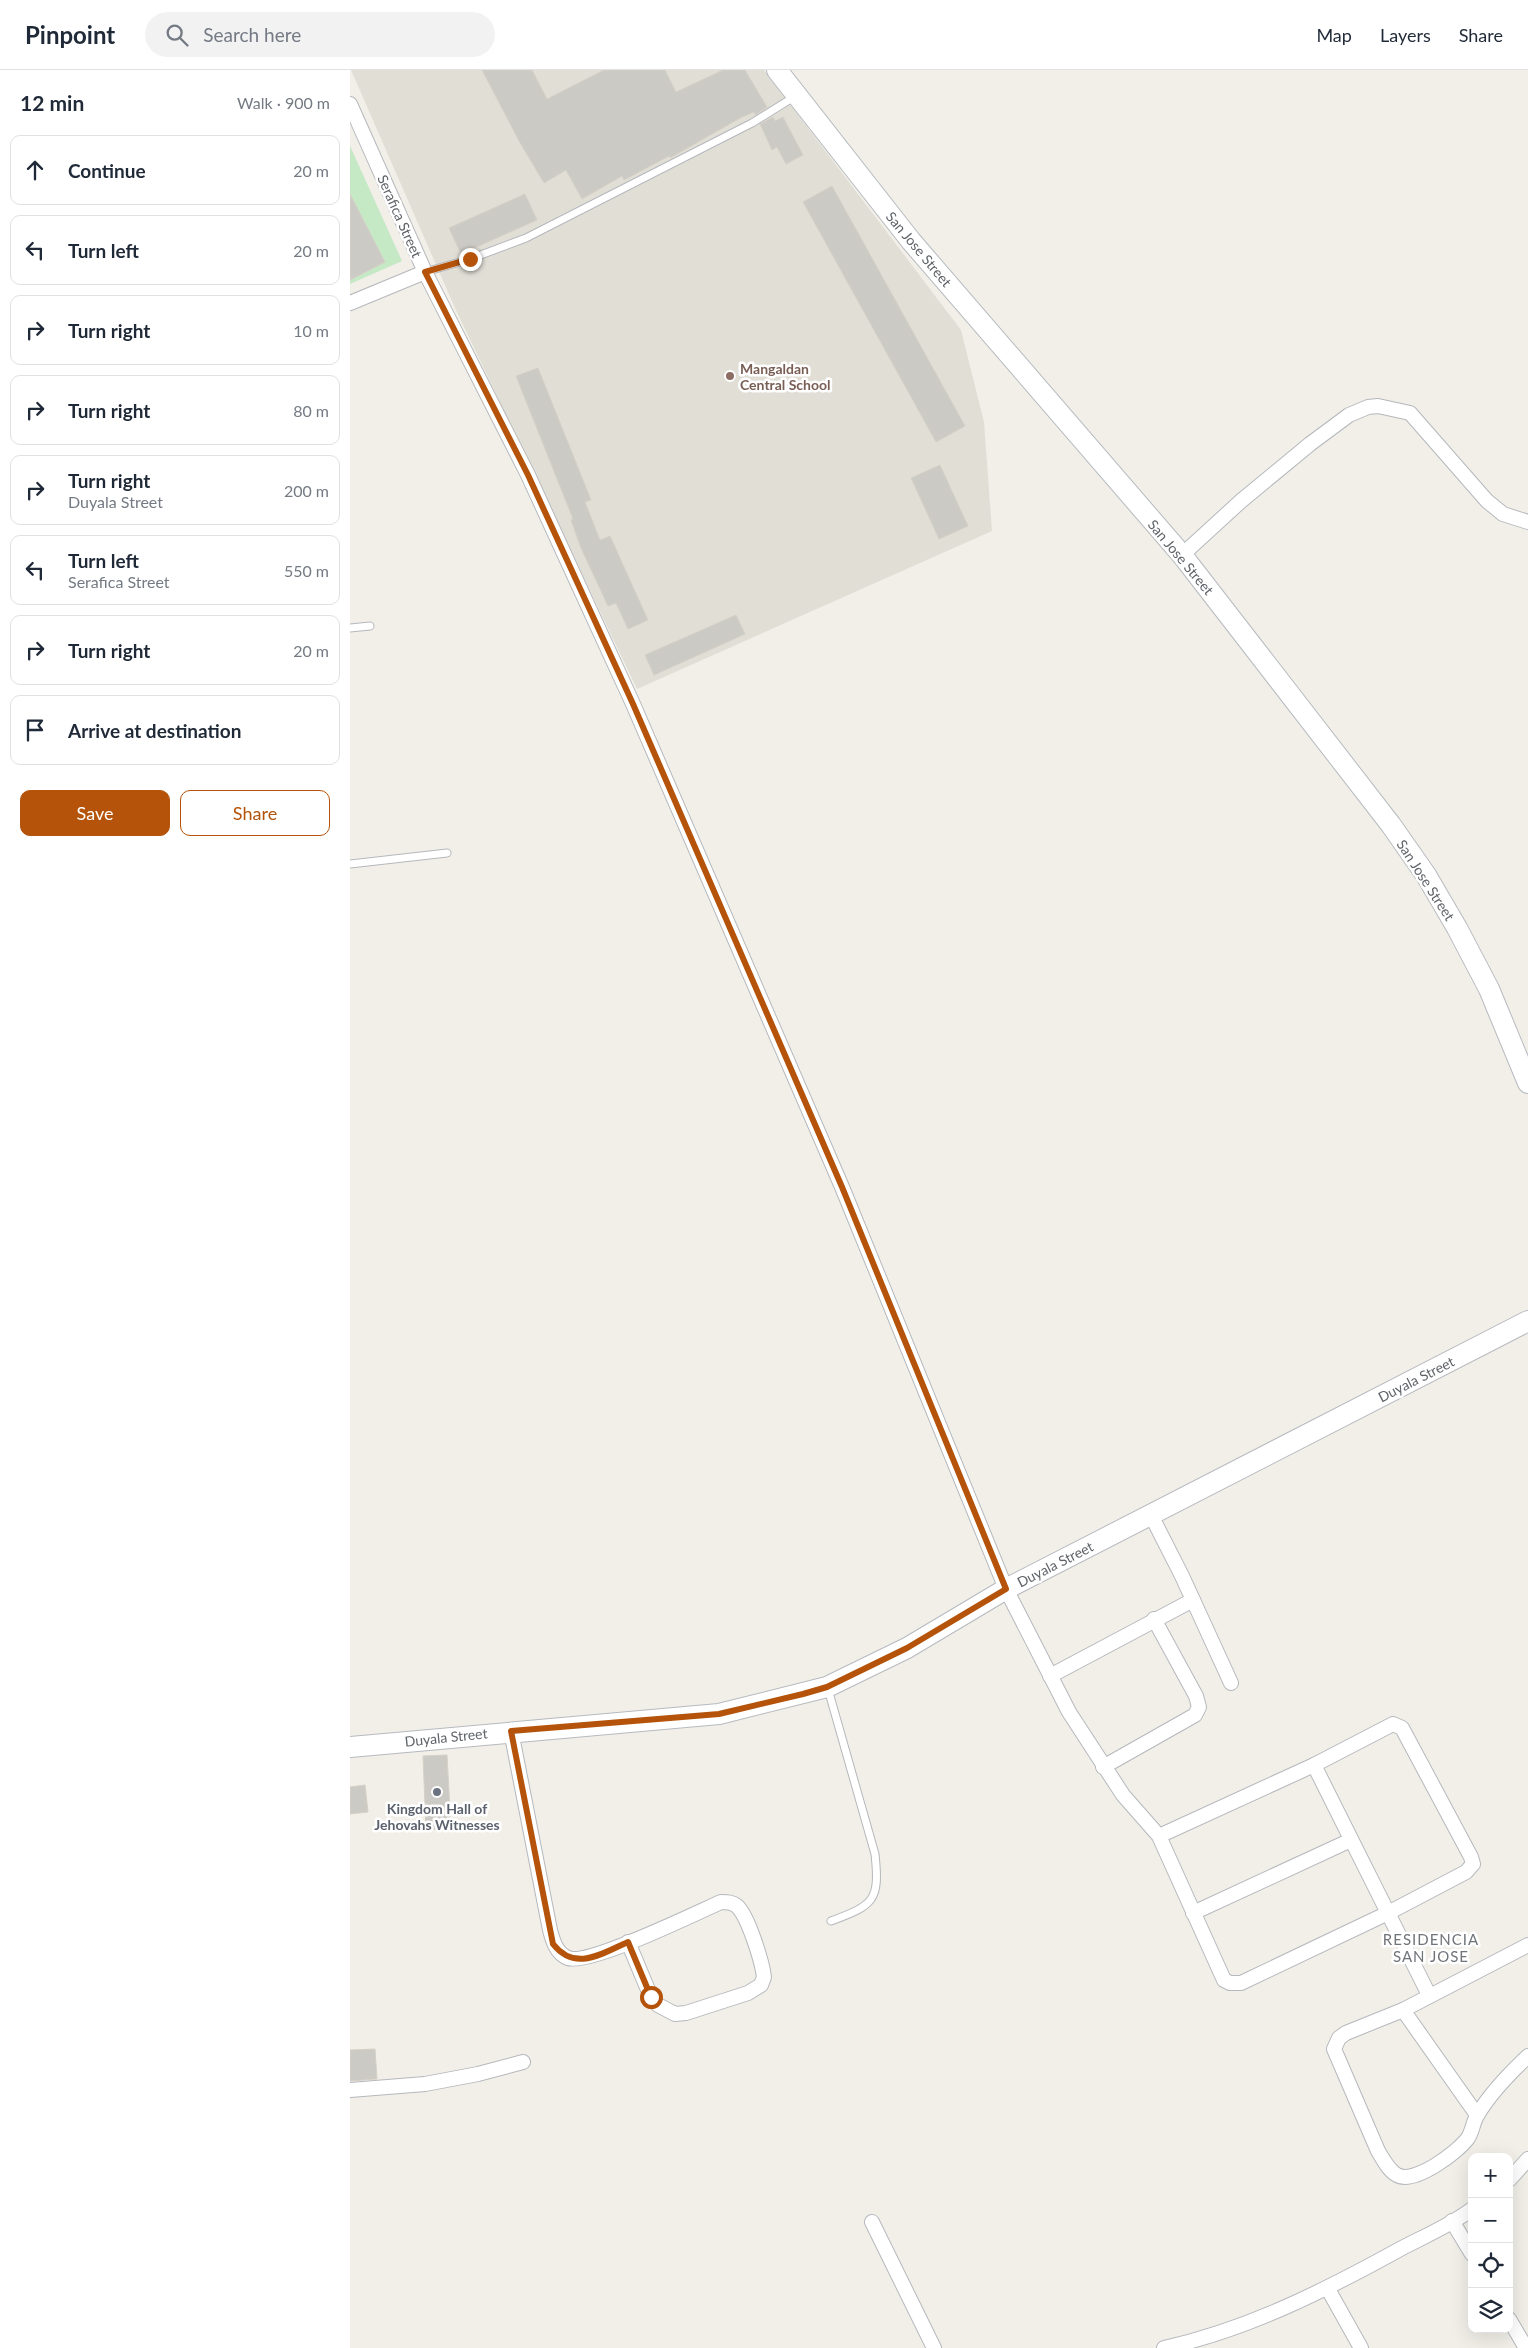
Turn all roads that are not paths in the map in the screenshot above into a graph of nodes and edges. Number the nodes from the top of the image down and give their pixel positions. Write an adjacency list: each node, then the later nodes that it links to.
1 (777, 70): 2 (street, San Jose Street)
2 (798, 95): 4 (lane); 7 (street, San Jose Street)
3 (350, 104): 4 (street, Serafica Street)
4 (425, 272): 5 (street); 15 (street, Serafica Street)
5 (350, 303)
6 (1528, 522): 7 (street)
7 (1182, 555): 12 (street, San Jose Street)
8 (370, 626): 9 (lane)
9 (350, 628)
10 (447, 854): 11 (lane)
11 (350, 864)
12 (1528, 1083)
13 (1528, 1321): 14 (street, Duyala Street)
14 (1151, 1515): 15 (street, Duyala Street); 16 (street)
15 (1006, 1589): 18 (street, Serafica Street); 20 (street, Duyala Street)
16 (1193, 1600): 17 (street); 19 (street)
17 (1154, 1619): 18 (street); 24 (street)
18 (1050, 1676): 24 (street, Serafica Street)
19 (1231, 1683)
20 (827, 1687): 21 (street, Duyala Street); 29 (lane)
21 (511, 1731): 22 (street, Duyala Street); 30 (street)
22 (350, 1746)
23 (1314, 1765): 25 (street); 26 (street); 28 (street)
24 (1103, 1767): 25 (street, Serafica Street)
25 (1159, 1836): 27 (street)
26 (1351, 1840): 27 (street); 28 (street)
27 (1193, 1913): 28 (street)
28 (1388, 1913): 32 (street)
29 (831, 1921)
30 (628, 1942): 30 (street)
31 (1528, 1945): 32 (street)
32 (1430, 1995): 33 (street)
33 (1403, 2010): 37 (street); 37 (street)
34 (1528, 2056): 37 (street)
35 (523, 2062): 36 (street)
36 (350, 2090)
37 (1477, 2115)
38 (1528, 2159): 39 (street)
39 (1513, 2176)
40 (1468, 2211): 41 (street)
41 (1452, 2221): 43 (street); 44 (street)
42 (872, 2222): 46 (street)
43 (1468, 2247)
44 (1328, 2289): 47 (street); 48 (street)
45 (1513, 2326): 49 (street)
46 (934, 2348)
47 (1164, 2348)
48 (1361, 2348)
49 (1526, 2348)

